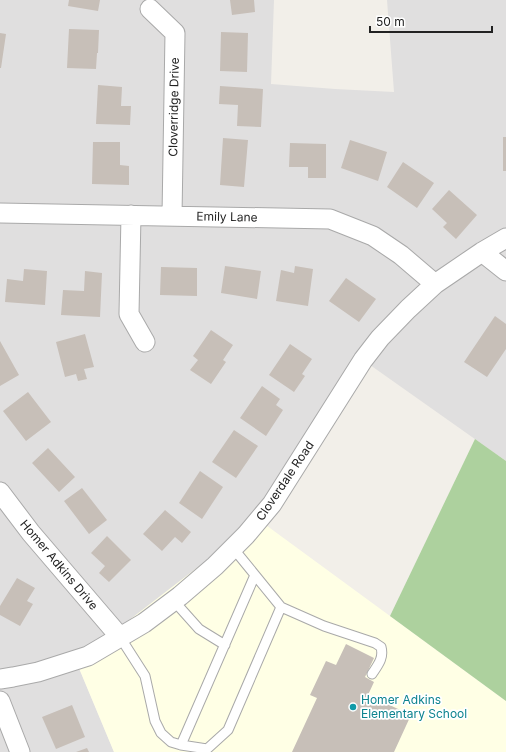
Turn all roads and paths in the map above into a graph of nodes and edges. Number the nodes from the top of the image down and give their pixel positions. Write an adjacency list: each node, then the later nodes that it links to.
1 (150, 9): 4 (street, Cloverridge Drive)
2 (0, 213): 3 (street, Emily Lane)
3 (131, 215): 4 (street, Emily Lane); 9 (street)
4 (172, 216): 8 (street, Emily Lane)
5 (506, 238): 6 (street, Cloverdale Road)
6 (482, 252): 7 (street); 8 (street, Cloverdale Road)
7 (506, 271)
8 (435, 284): 11 (street, Cloverdale Road)
9 (146, 342)
10 (0, 492): 15 (street, Homer Adkins Drive)
11 (233, 548): 12 (lane); 13 (street, Cloverdale Road)
12 (255, 575): 14 (lane); 16 (lane)
13 (174, 601): 15 (street, Cloverdale Road); 16 (lane)
14 (281, 607): 17 (lane); 20 (lane)
15 (120, 637): 18 (street, Cloverdale Road); 20 (lane)
16 (225, 645): 20 (lane)
17 (372, 674)
18 (0, 679)
19 (0, 701): 21 (street)
20 (181, 745)
21 (20, 752)

